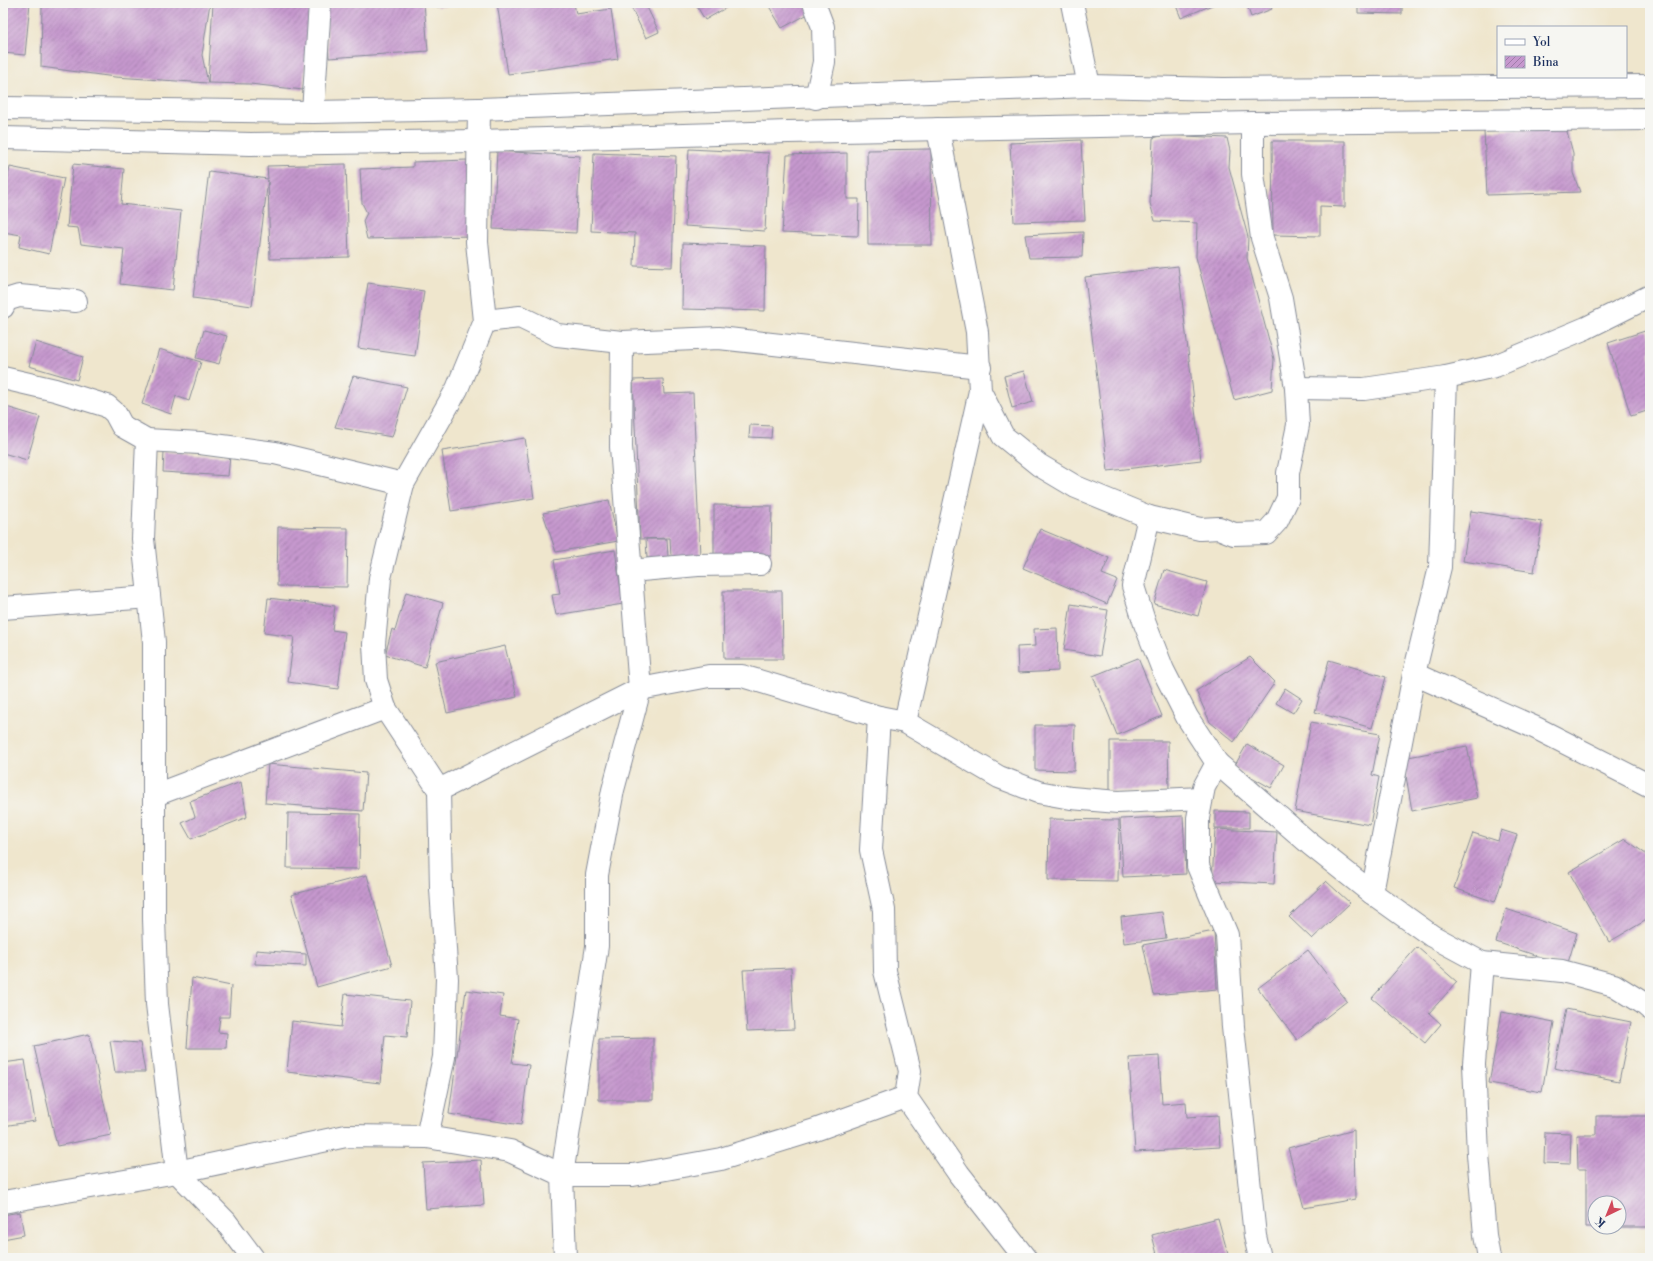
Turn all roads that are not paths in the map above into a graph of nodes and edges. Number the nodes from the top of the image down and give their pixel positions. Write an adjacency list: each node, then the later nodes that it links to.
1 (320, 3): 9 (main road)
2 (814, 3): 6 (main road)
3 (1072, 3): 4 (main road)
4 (1088, 86): 5 (main road); 6 (main road)
5 (1650, 86)
6 (816, 98): 8 (main road)
7 (3, 108): 9 (main road)
8 (479, 109): 9 (main road); 14 (main road)
9 (313, 112)
10 (1650, 119): 11 (main road)
11 (1253, 123): 12 (main road); 23 (main road)
12 (938, 129): 14 (main road); 20 (main road)
13 (3, 138): 14 (main road)
14 (477, 141): 18 (main road)
15 (1650, 296): 22 (main road)
16 (76, 301): 17 (main road)
17 (3, 307)
18 (485, 321): 19 (main road); 26 (main road)
19 (622, 342): 20 (main road); 29 (main road)
20 (980, 367): 24 (main road)
21 (3, 378): 25 (main road)
22 (1446, 378): 23 (main road); 32 (main road)
23 (1296, 388): 27 (main road)
24 (980, 391): 27 (main road); 36 (main road)
25 (147, 440): 26 (main road); 30 (main road)
26 (403, 484): 34 (main road)
27 (1149, 517): 37 (main road)
28 (760, 564): 29 (main road)
29 (630, 571): 33 (main road)
30 (149, 598): 31 (main road); 40 (main road)
31 (3, 608)
32 (1414, 674): 38 (main road); 42 (main road)
33 (640, 689): 35 (main road); 39 (main road); 48 (main road)
34 (385, 708): 39 (main road); 40 (main road)
35 (879, 717): 36 (main road); 45 (main road)
36 (905, 722): 41 (main road)
37 (1217, 763): 41 (main road); 42 (main road)
38 (1650, 786)
39 (439, 790): 46 (main road)
40 (155, 795): 47 (main road)
41 (1202, 798): 53 (main road)
42 (1372, 893): 43 (main road)
43 (1482, 963): 44 (main road); 54 (main road)
44 (1650, 1009)
45 (906, 1096): 48 (main road); 52 (main road)
46 (427, 1137): 47 (main road); 48 (main road)
47 (177, 1172): 49 (main road); 50 (main road)
48 (562, 1175): 51 (main road)
49 (3, 1202)
50 (253, 1258)
51 (565, 1258)
52 (1025, 1258)
53 (1260, 1258)
54 (1489, 1258)

